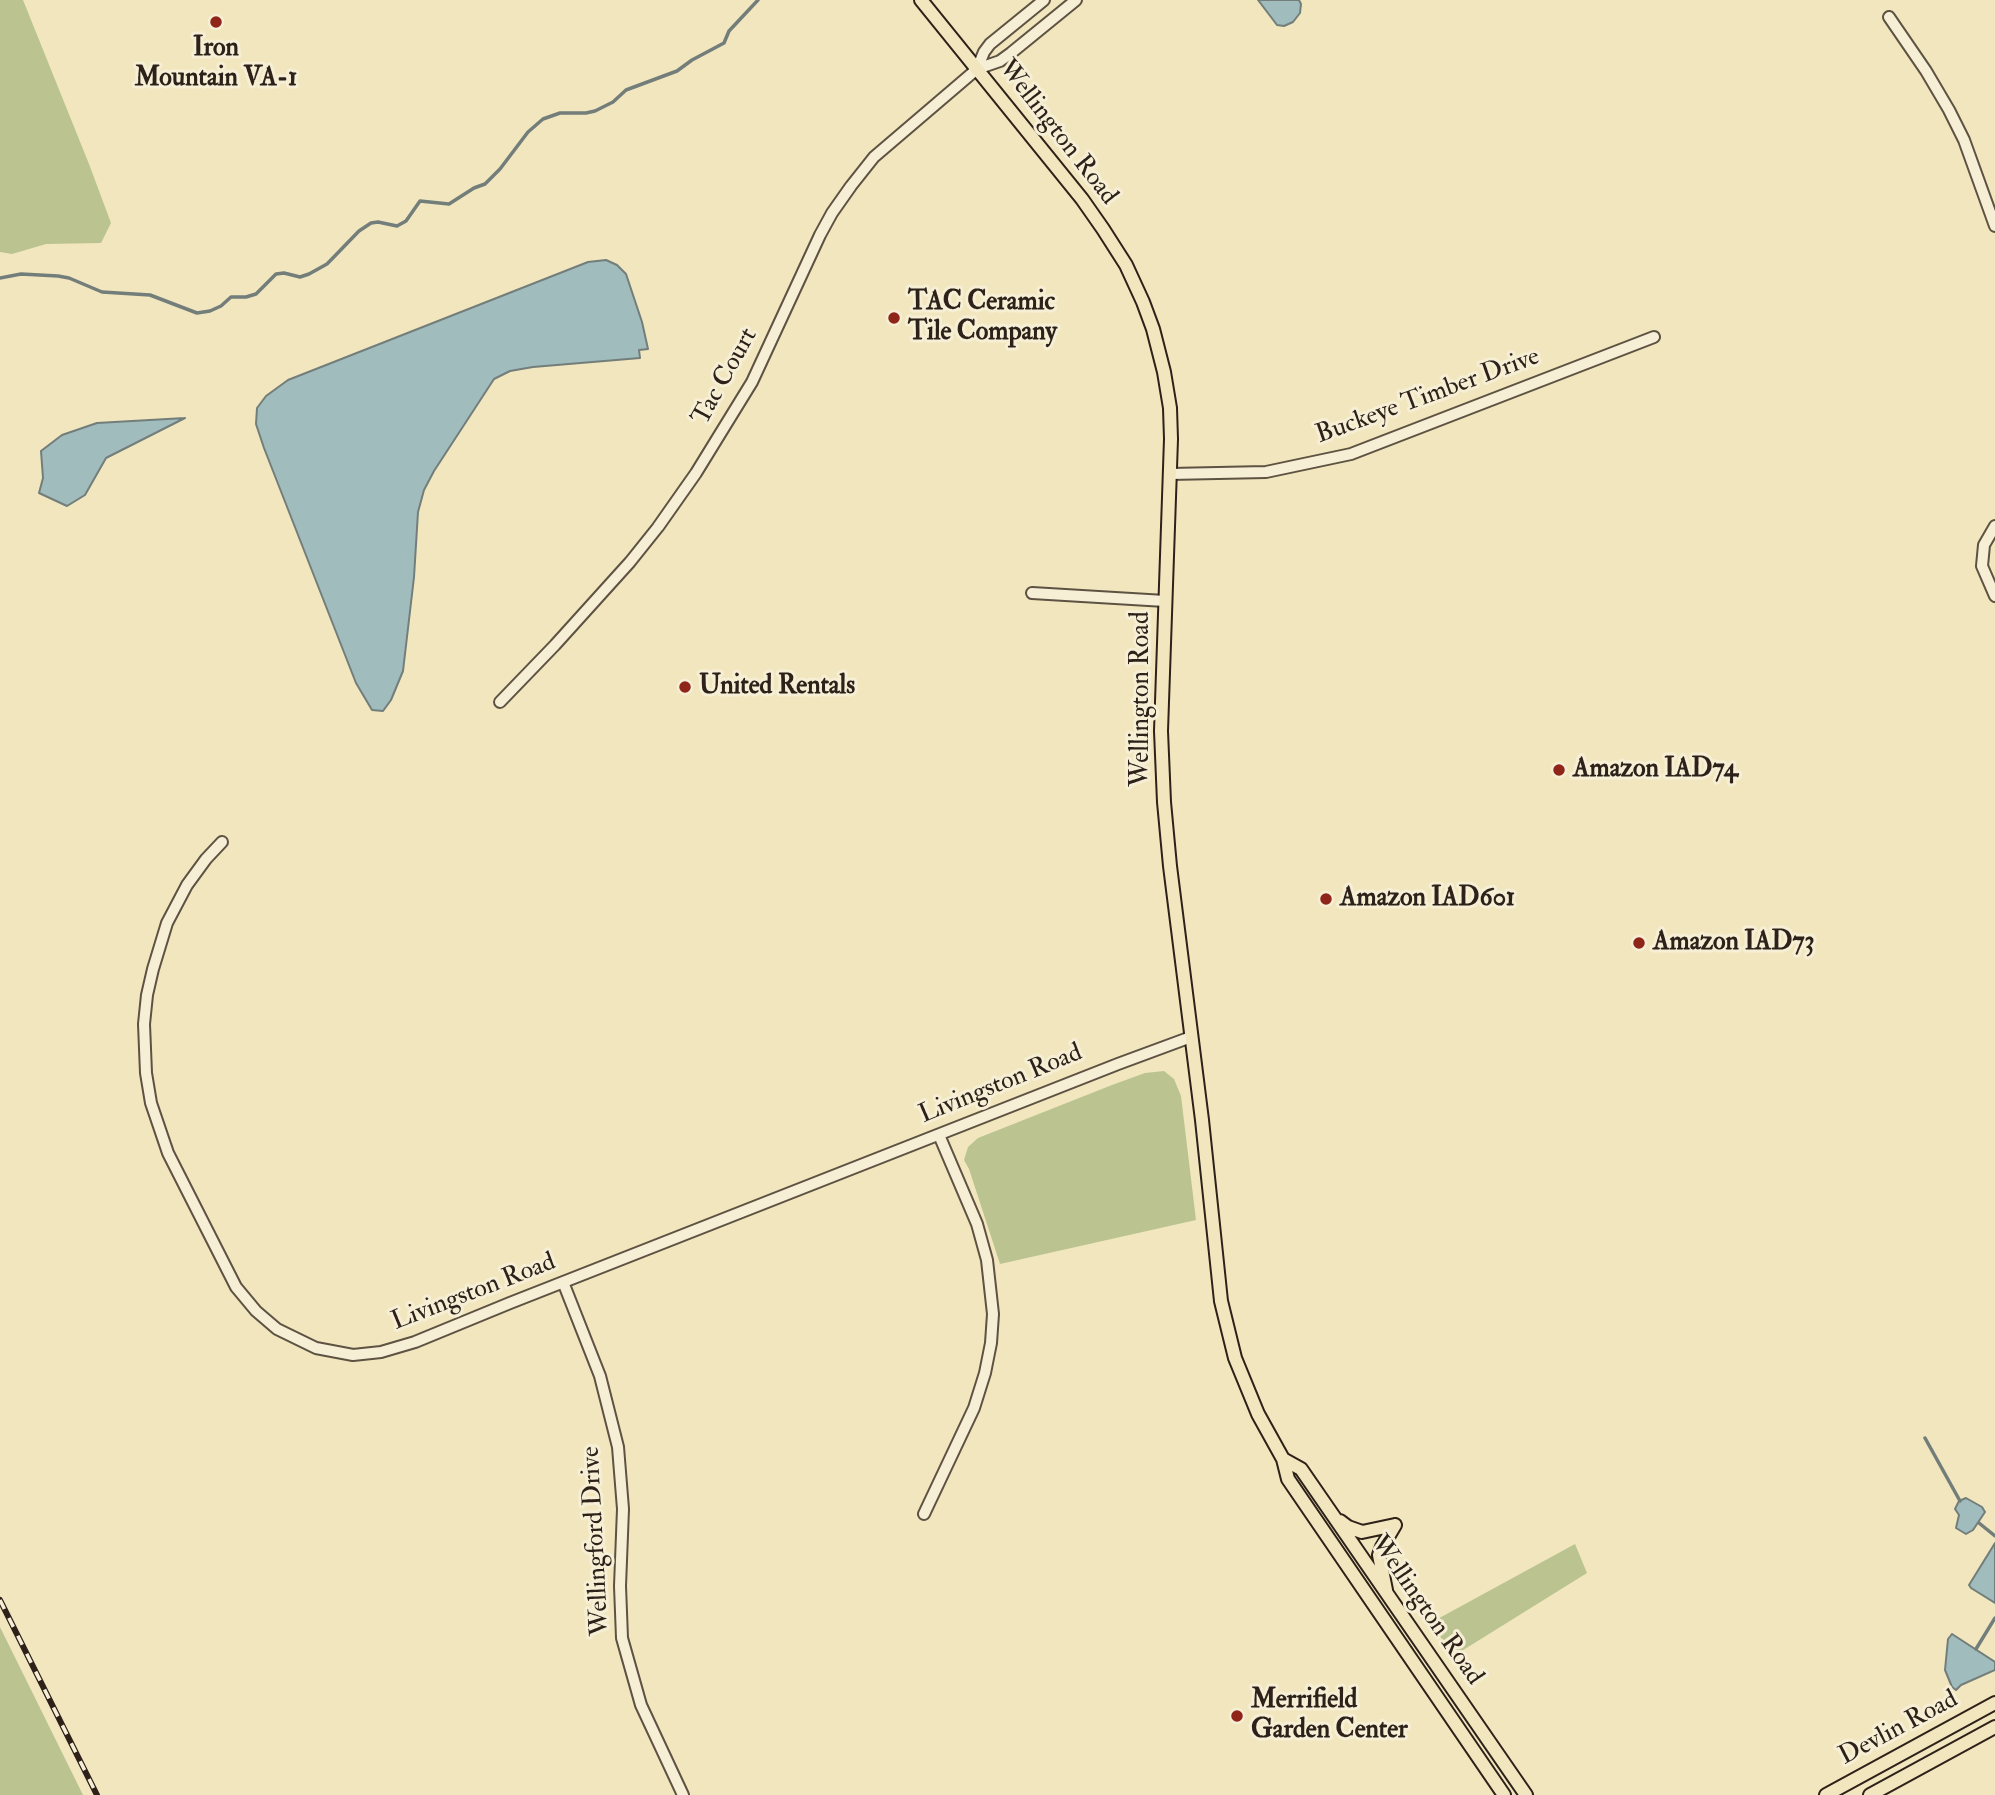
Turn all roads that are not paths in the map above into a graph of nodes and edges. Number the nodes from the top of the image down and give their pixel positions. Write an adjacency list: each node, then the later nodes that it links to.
1 (921, 0): 5 (main road, Wellington Road)
2 (1044, 0): 5 (street)
3 (1076, 0): 5 (street)
4 (1889, 17): 6 (street)
5 (977, 69): 8 (main road, Wellington Road); 13 (street, Tac Court)
6 (1995, 226)
7 (1654, 337): 8 (street, Buckeye Timber Drive)
8 (1170, 474): 12 (main road, Wellington Road)
9 (1995, 526): 11 (street)
10 (1032, 593): 12 (street)
11 (1995, 596)
12 (1165, 601): 15 (main road, Wellington Road)
13 (500, 702)
14 (222, 842): 17 (street, Livingston Road)
15 (1191, 1037): 16 (street, Livingston Road); 18 (main road, Wellington Road)
16 (939, 1135): 17 (street, Livingston Road); 19 (street)
17 (563, 1282): 24 (street, Wellingford Drive)
18 (1283, 1459): 20 (main road, Wellington Road); 25 (main road, Wellington Road)
19 (924, 1514)
20 (1331, 1514): 21 (main road, Wellington Road); 21 (main road)
21 (1388, 1597): 26 (main road, Wellington Road)
22 (1995, 1703): 27 (main road, Devlin Road)
23 (1995, 1727): 28 (main road, Devlin Road)
24 (683, 1795)
25 (1504, 1795)
26 (1526, 1795)
27 (1826, 1795)
28 (1870, 1795)

